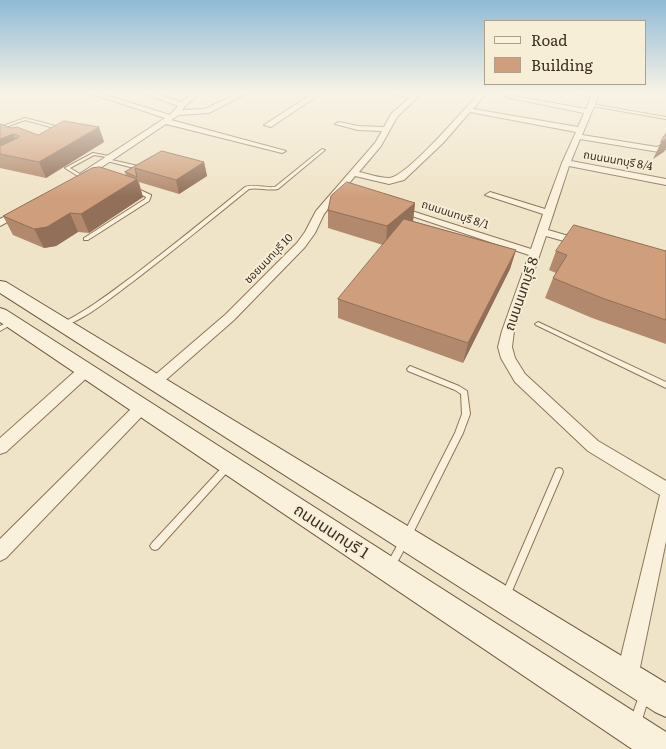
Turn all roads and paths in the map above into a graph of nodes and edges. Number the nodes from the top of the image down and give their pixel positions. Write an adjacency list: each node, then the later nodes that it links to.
1 (54, 127): 9 (lane)
2 (157, 127): 14 (street)
3 (203, 127): 13 (street)
4 (353, 127): 8 (street)
5 (451, 127): 17 (street)
6 (549, 127): 10 (street)
7 (581, 127): 10 (street, ถนนนนทบุรี 8)
8 (387, 129): 17 (street, ซอยนนทบุรี 10)
9 (65, 130)
10 (578, 133): 11 (street); 15 (street, ถนนนนทบุรี 8)
11 (666, 145)
12 (323, 150): 33 (lane)
13 (282, 151)
14 (110, 159): 16 (lane); 18 (street); 18 (lane)
15 (566, 163): 20 (street, ถนนนนทบุรี 8/4); 25 (street, ถนนนนทบุรี 8)
16 (136, 167)
17 (353, 173): 37 (street, ซอยนนทบุรี 10)
18 (87, 176): 19 (street)
19 (73, 182)
20 (666, 182)
21 (128, 188): 28 (lane)
22 (490, 195): 25 (street)
23 (31, 205): 26 (street)
24 (384, 206): 30 (street, ถนนนนทบุรี 8/1)
25 (550, 213): 27 (street, ถนนนนทบุรี 8)
26 (3, 223)
27 (544, 232): 29 (street); 30 (street, ถนนนนทบุรี 8)
28 (86, 238)
29 (591, 246)
30 (536, 254): 43 (street, ถนนนนทบุรี 8)
31 (0, 286): 33 (main road)
32 (4, 322): 36 (main road, ถนนนนทบุรี 1)
33 (64, 324): 37 (main road)
34 (538, 324): 38 (lane)
35 (410, 369): 45 (lane)
36 (86, 370): 39 (main road, ถนนนนทบุรี 1); 40 (street)
37 (155, 380): 45 (main road)
38 (666, 385)
39 (142, 407): 41 (main road, ถนนนนทบุรี 1); 47 (street)
40 (0, 447)
41 (229, 465): 46 (lane); 48 (main road, ถนนนนทบุรี 1)
42 (559, 472): 49 (lane)
43 (666, 490)
44 (666, 500): 50 (street)
45 (406, 538): 48 (lane); 49 (main road)
46 (155, 546)
47 (0, 552)
48 (388, 569): 51 (main road, ถนนนนทบุรี 1)
49 (504, 600): 50 (main road)
50 (647, 689): 51 (lane)
51 (632, 735): 52 (main road, ถนนนนทบุรี 1)
52 (662, 749)

